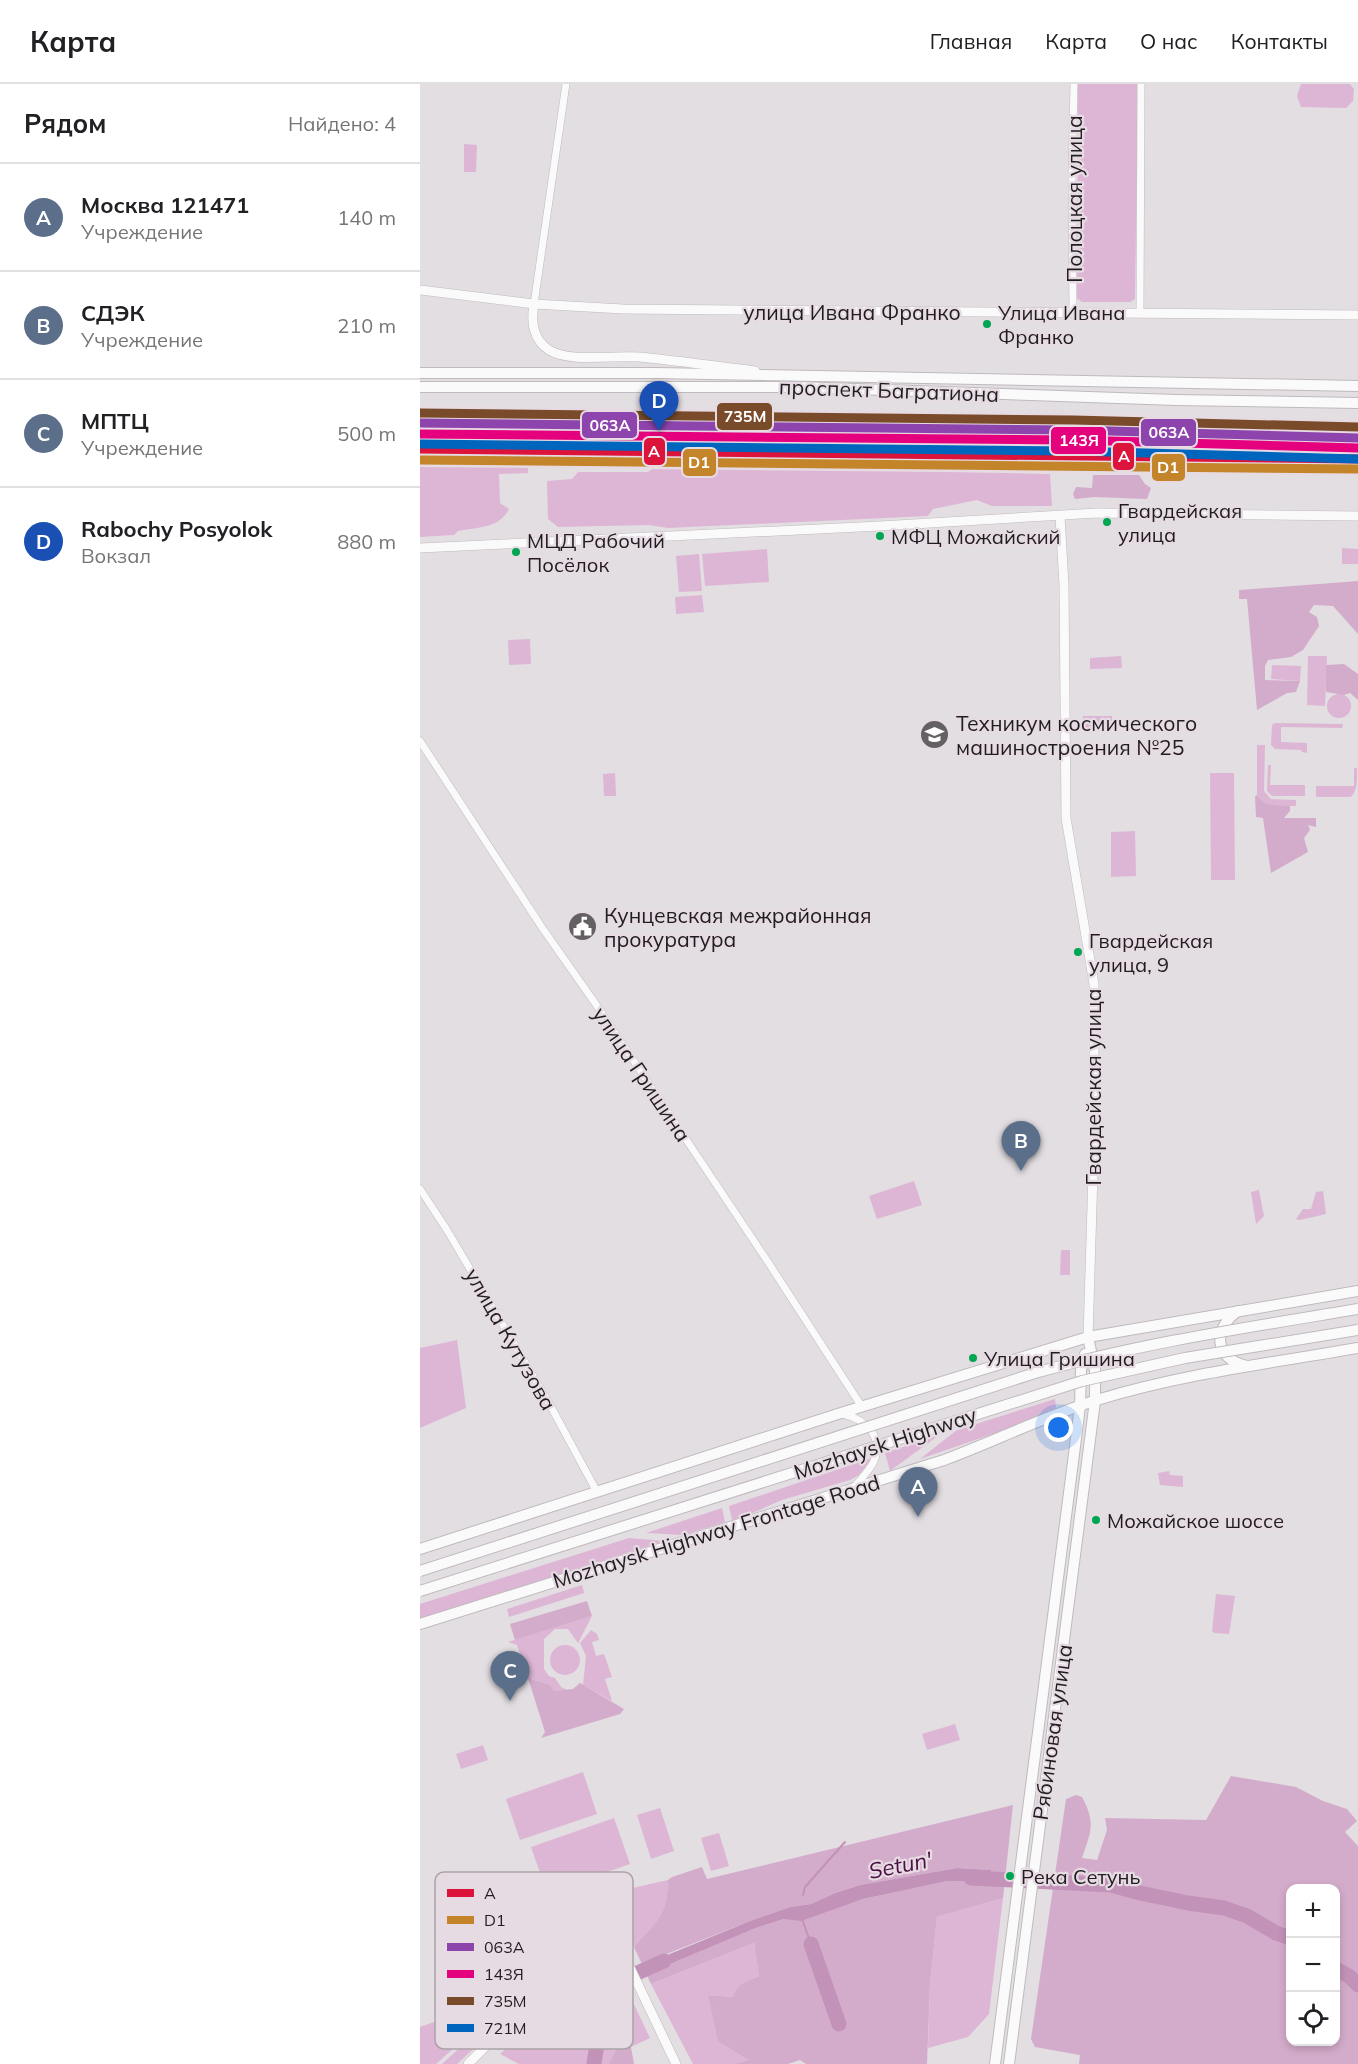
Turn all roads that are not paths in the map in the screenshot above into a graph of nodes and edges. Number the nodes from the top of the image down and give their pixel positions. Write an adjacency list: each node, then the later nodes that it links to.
1 (566, 84): 5 (street)
2 (1074, 84): 6 (street, Полоцкая улица)
3 (1141, 84): 7 (street)
4 (420, 290): 5 (street, улица Ивана Франко)
5 (534, 304): 6 (street, улица Ивана Франко); 10 (street)
6 (1073, 314): 7 (street, улица Ивана Франко)
7 (1140, 314): 8 (street, улица Ивана Франко)
8 (1358, 315)
9 (420, 374): 10 (main road, проспект Багратиона)
10 (797, 375): 11 (main road, проспект Багратиона)
11 (1358, 386)
12 (420, 387): 13 (main road, проспект Багратиона)
13 (1358, 403)
14 (1060, 516): 15 (street); 16 (street); 23 (street, Гвардейская улица)
15 (1358, 516)
16 (420, 548)
17 (420, 741): 28 (street, улица Гришина)
18 (420, 1189): 31 (street, улица Кутузова)
19 (1358, 1291): 20 (main road)
20 (1241, 1309): 23 (main road); 25 (main road)
21 (1358, 1309): 33 (main road, Mozhaysk Highway, bridge)
22 (1358, 1330): 34 (main road, Mozhaysk Highway, bridge)
23 (1088, 1336): 26 (main road, Рябиновая улица); 27 (main road, Рябиновая улица); 28 (main road)
24 (1358, 1348): 25 (main road, Mozhaysk Highway Frontage Road)
25 (1249, 1366): 26 (main road, Mozhaysk Highway Frontage Road)
26 (1095, 1401): 27 (main road, Mozhaysk Highway Frontage Road); 41 (main road, Рябиновая улица)
27 (1080, 1406): 30 (main road, Mozhaysk Highway Frontage Road); 40 (main road, Рябиновая улица)
28 (862, 1407): 29 (main road)
29 (841, 1413): 30 (street); 31 (main road)
30 (853, 1488): 35 (main road, Mozhaysk Highway Frontage Road)
31 (597, 1492): 32 (main road)
32 (420, 1549)
33 (420, 1571)
34 (420, 1592)
35 (420, 1624)
36 (633, 1975): 39 (street)
37 (483, 2049): 38 (street)
38 (468, 2064)
39 (676, 2064)
40 (995, 2064)
41 (1009, 2064)

